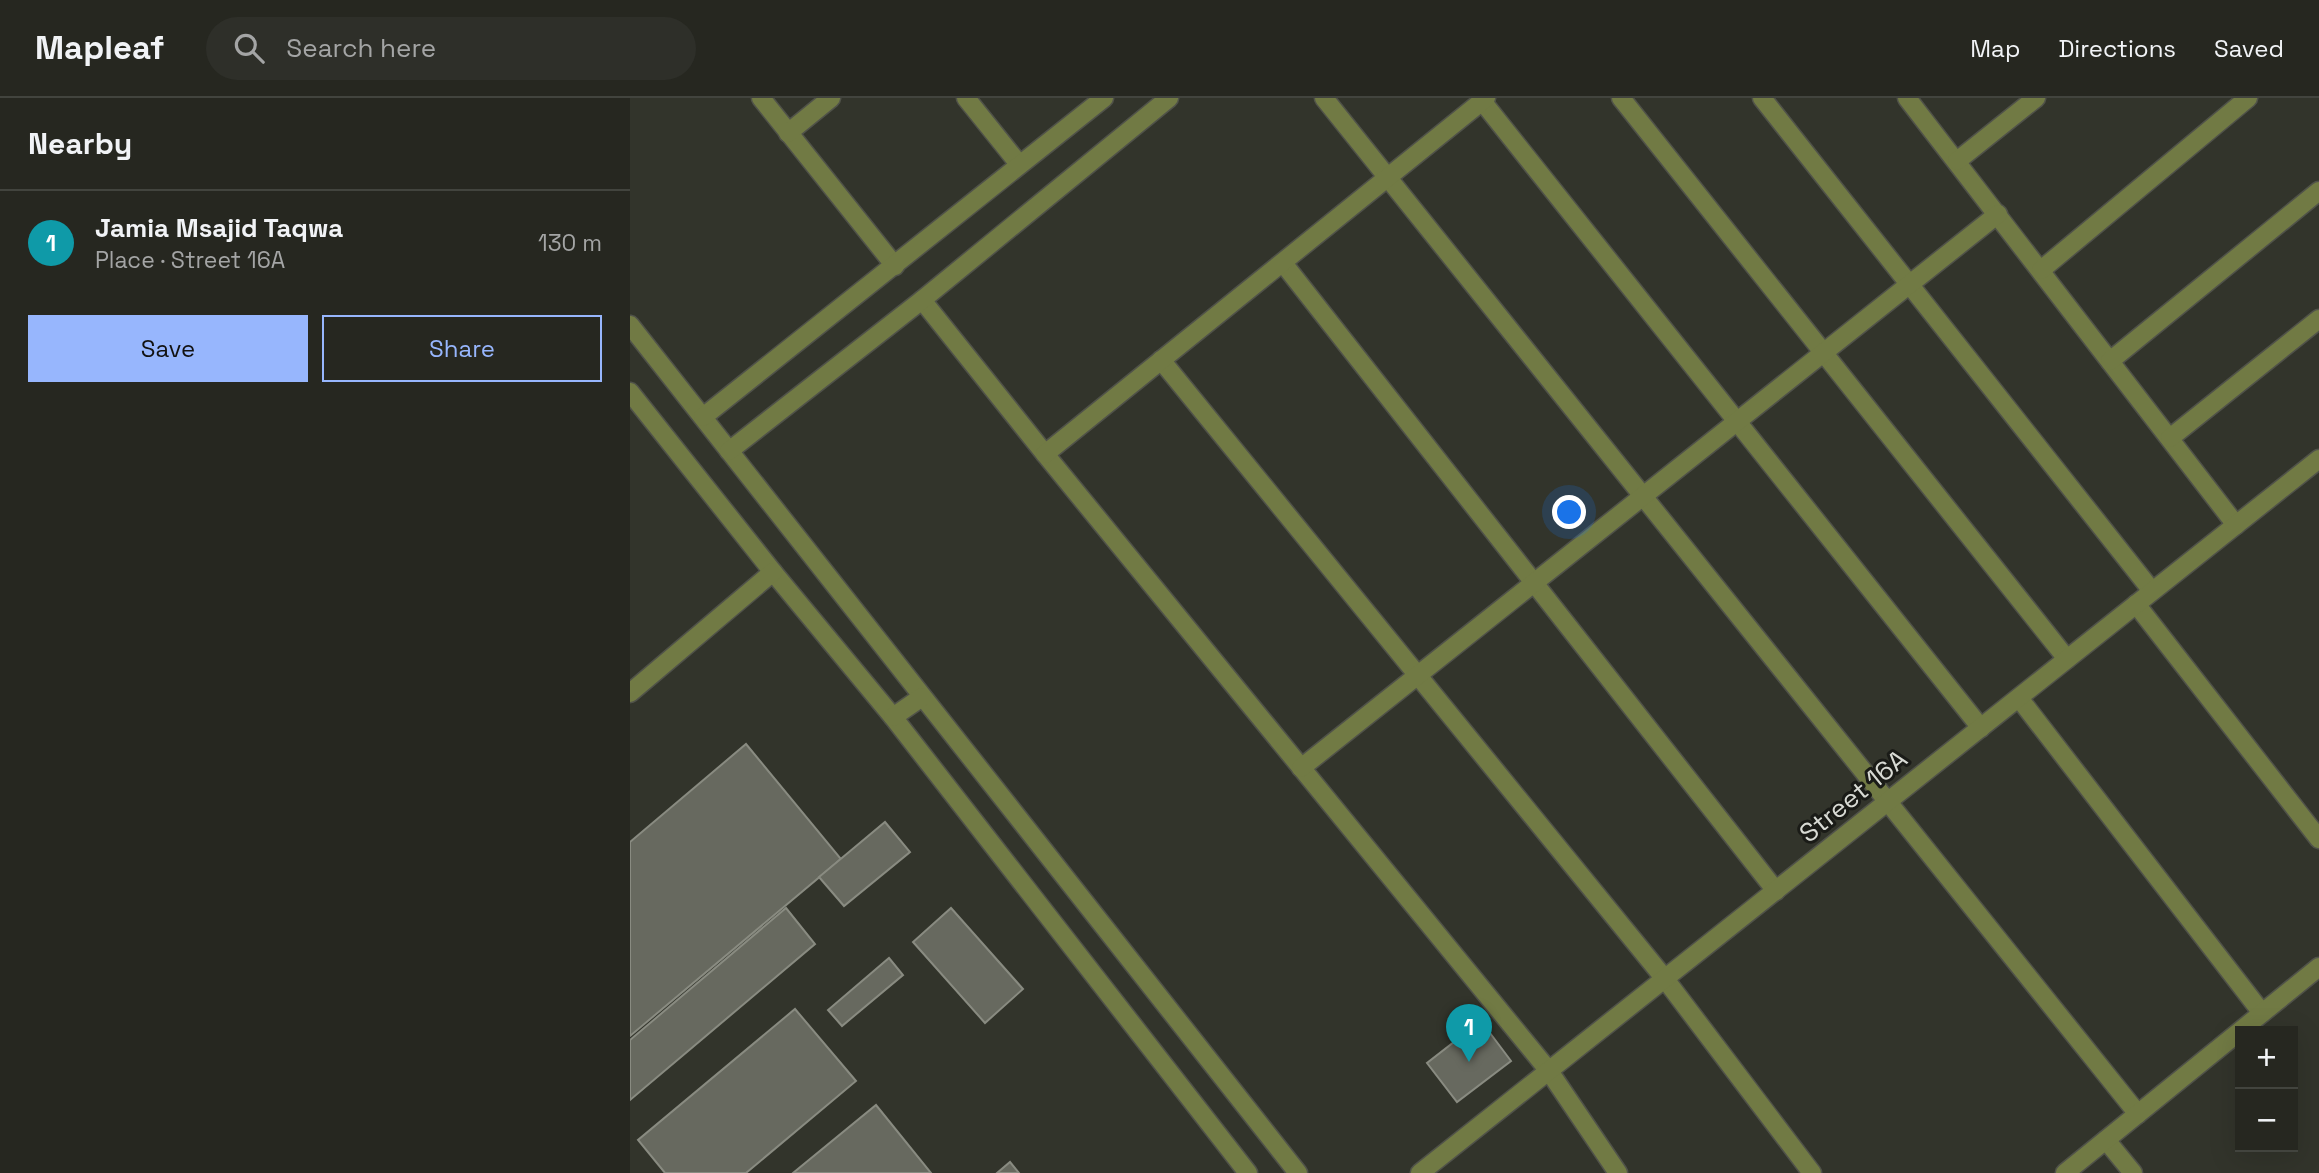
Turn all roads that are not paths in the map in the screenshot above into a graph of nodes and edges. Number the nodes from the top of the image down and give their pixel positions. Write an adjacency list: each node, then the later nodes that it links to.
1 (761, 98): 13 (street)
2 (831, 98): 13 (street)
3 (966, 98): 15 (street)
4 (1104, 98): 15 (street)
5 (1169, 98): 23 (street)
6 (1324, 98): 16 (street)
7 (1621, 98): 26 (street)
8 (1762, 98): 22 (street)
9 (1907, 98): 14 (street)
10 (2036, 98): 14 (street)
11 (2248, 98): 21 (street)
12 (1484, 100): 16 (street); 31 (street)
13 (788, 132): 20 (street)
14 (1957, 161): 18 (street)
15 (1019, 164): 20 (street)
16 (1387, 178): 19 (street); 36 (street)
17 (2319, 191): 28 (street)
18 (1998, 214): 21 (street); 22 (street)
19 (1283, 262): 27 (street); 39 (street)
20 (895, 265): 30 (street)
21 (2041, 270): 28 (street)
22 (1910, 284): 26 (street); 40 (street)
23 (922, 300): 33 (street); 34 (street)
24 (2319, 320): 32 (street)
25 (630, 325): 30 (street)
26 (1824, 353): 31 (street); 42 (street)
27 (1161, 360): 34 (street); 43 (street)
28 (2110, 361): 32 (street)
29 (630, 392): 38 (street)
30 (703, 417): 33 (street)
31 (1737, 422): 36 (street); 48 (street)
32 (2170, 438): 37 (street)
33 (729, 451): 45 (street)
34 (1045, 454): 49 (street)
35 (2319, 459): 37 (street, Street 16A)
36 (1642, 497): 39 (street); 50 (street)
37 (2236, 525): 40 (street, Street 16A)
38 (773, 572): 44 (street); 47 (street)
39 (1534, 583): 43 (street); 52 (street)
40 (2152, 592): 41 (street, Street 16A)
41 (2136, 604): 42 (street, Street 16A); 51 (street)
42 (2067, 659): 46 (street, Street 16A)
43 (1418, 676): 49 (street); 54 (street)
44 (630, 693)
45 (922, 697): 47 (street); 60 (street)
46 (2018, 698): 48 (street, Street 16A); 55 (street)
47 (893, 717): 59 (street)
48 (1981, 728): 50 (street, Street 16A)
49 (1301, 768): 56 (street)
50 (1887, 803): 52 (street, Street 16A); 57 (street)
51 (2319, 839)
52 (1776, 891): 54 (street, Street 16A)
53 (2319, 967): 55 (street)
54 (1665, 979): 56 (street, Street 16A); 63 (street)
55 (2262, 1013): 57 (street)
56 (1549, 1071): 61 (street, Street 16A); 62 (street)
57 (2138, 1114): 58 (street)
58 (2106, 1140): 64 (street); 65 (street)
59 (1248, 1173)
60 (1298, 1173)
61 (1420, 1173)
62 (1618, 1173)
63 (1812, 1173)
64 (2065, 1173)
65 (2133, 1173)

